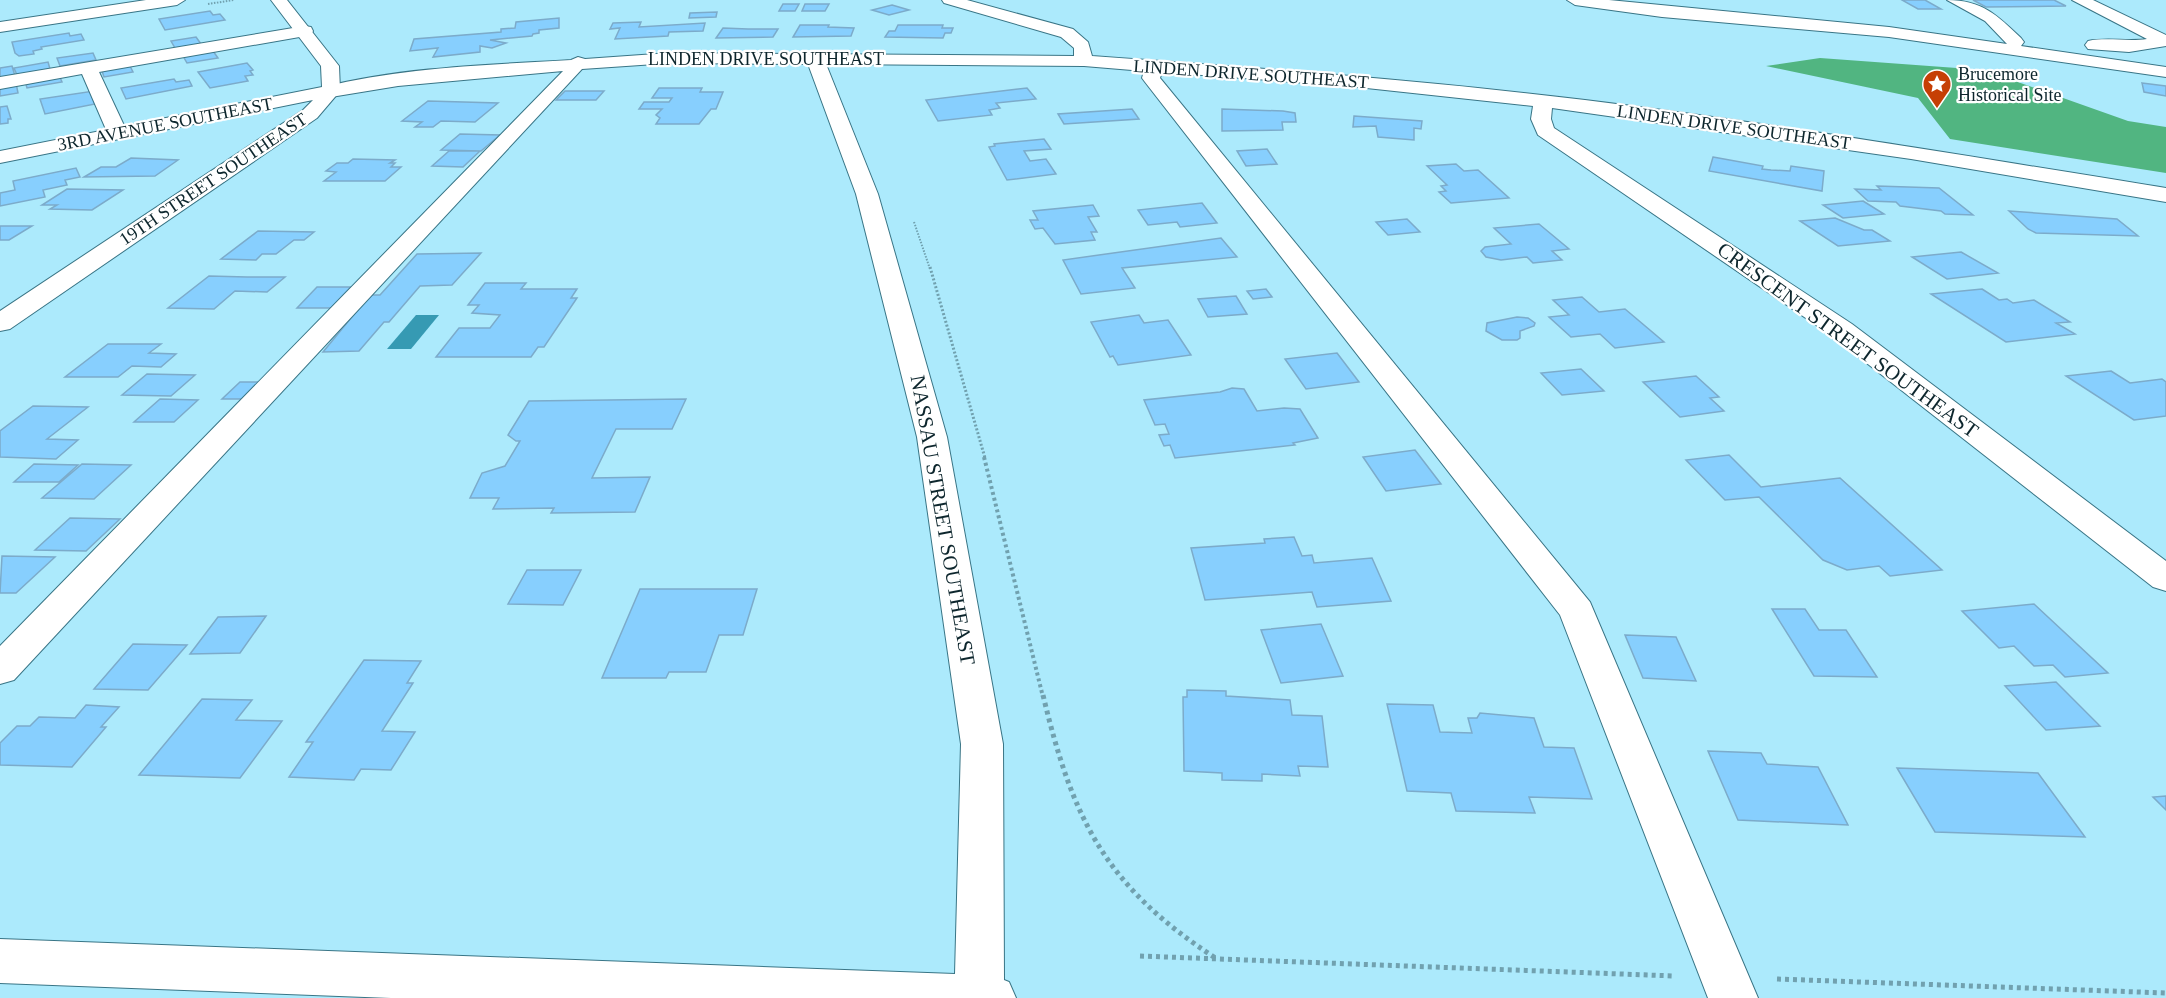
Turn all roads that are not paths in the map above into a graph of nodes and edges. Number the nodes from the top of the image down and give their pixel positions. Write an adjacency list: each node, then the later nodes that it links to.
1 (177, 0): 7 (street)
2 (279, 0): 8 (street)
3 (950, 0): 12 (street)
4 (1575, 0): 9 (street)
5 (1955, 0): 9 (street)
6 (2080, 0): 9 (street)
7 (0, 27)
8 (305, 31): 14 (street); 17 (street)
9 (2011, 46): 15 (street)
10 (815, 58): 11 (street, LINDEN DRIVE SOUTHEAST); 12 (street, LINDEN DRIVE SOUTHEAST); 29 (street, NASSAU STREET SOUTHEAST)
11 (578, 62): 17 (street, LINDEN DRIVE SOUTHEAST); 26 (street)
12 (1084, 62): 13 (street, LINDEN DRIVE SOUTHEAST)
13 (1154, 67): 18 (street, LINDEN DRIVE SOUTHEAST); 28 (street)
14 (88, 68): 16 (street); 20 (street)
15 (2166, 72)
16 (0, 83)
17 (331, 91): 19 (street, 3RD AVENUE SOUTHEAST); 21 (street, 19TH STREET SOUTHEAST)
18 (1543, 101): 23 (street, LINDEN DRIVE SOUTHEAST); 25 (street, CRESCENT STREET SOUTHEAST)
19 (181, 121): 20 (street, 3RD AVENUE SOUTHEAST); 21 (street)
20 (118, 134): 22 (street, 3RD AVENUE SOUTHEAST)
21 (279, 135): 24 (street, 19TH STREET SOUTHEAST)
22 (0, 157)
23 (2162, 205)
24 (0, 323)
25 (2166, 579)
26 (0, 670)
27 (0, 961): 29 (street)
28 (1729, 988)
29 (979, 998): 30 (street)
30 (991, 998)

